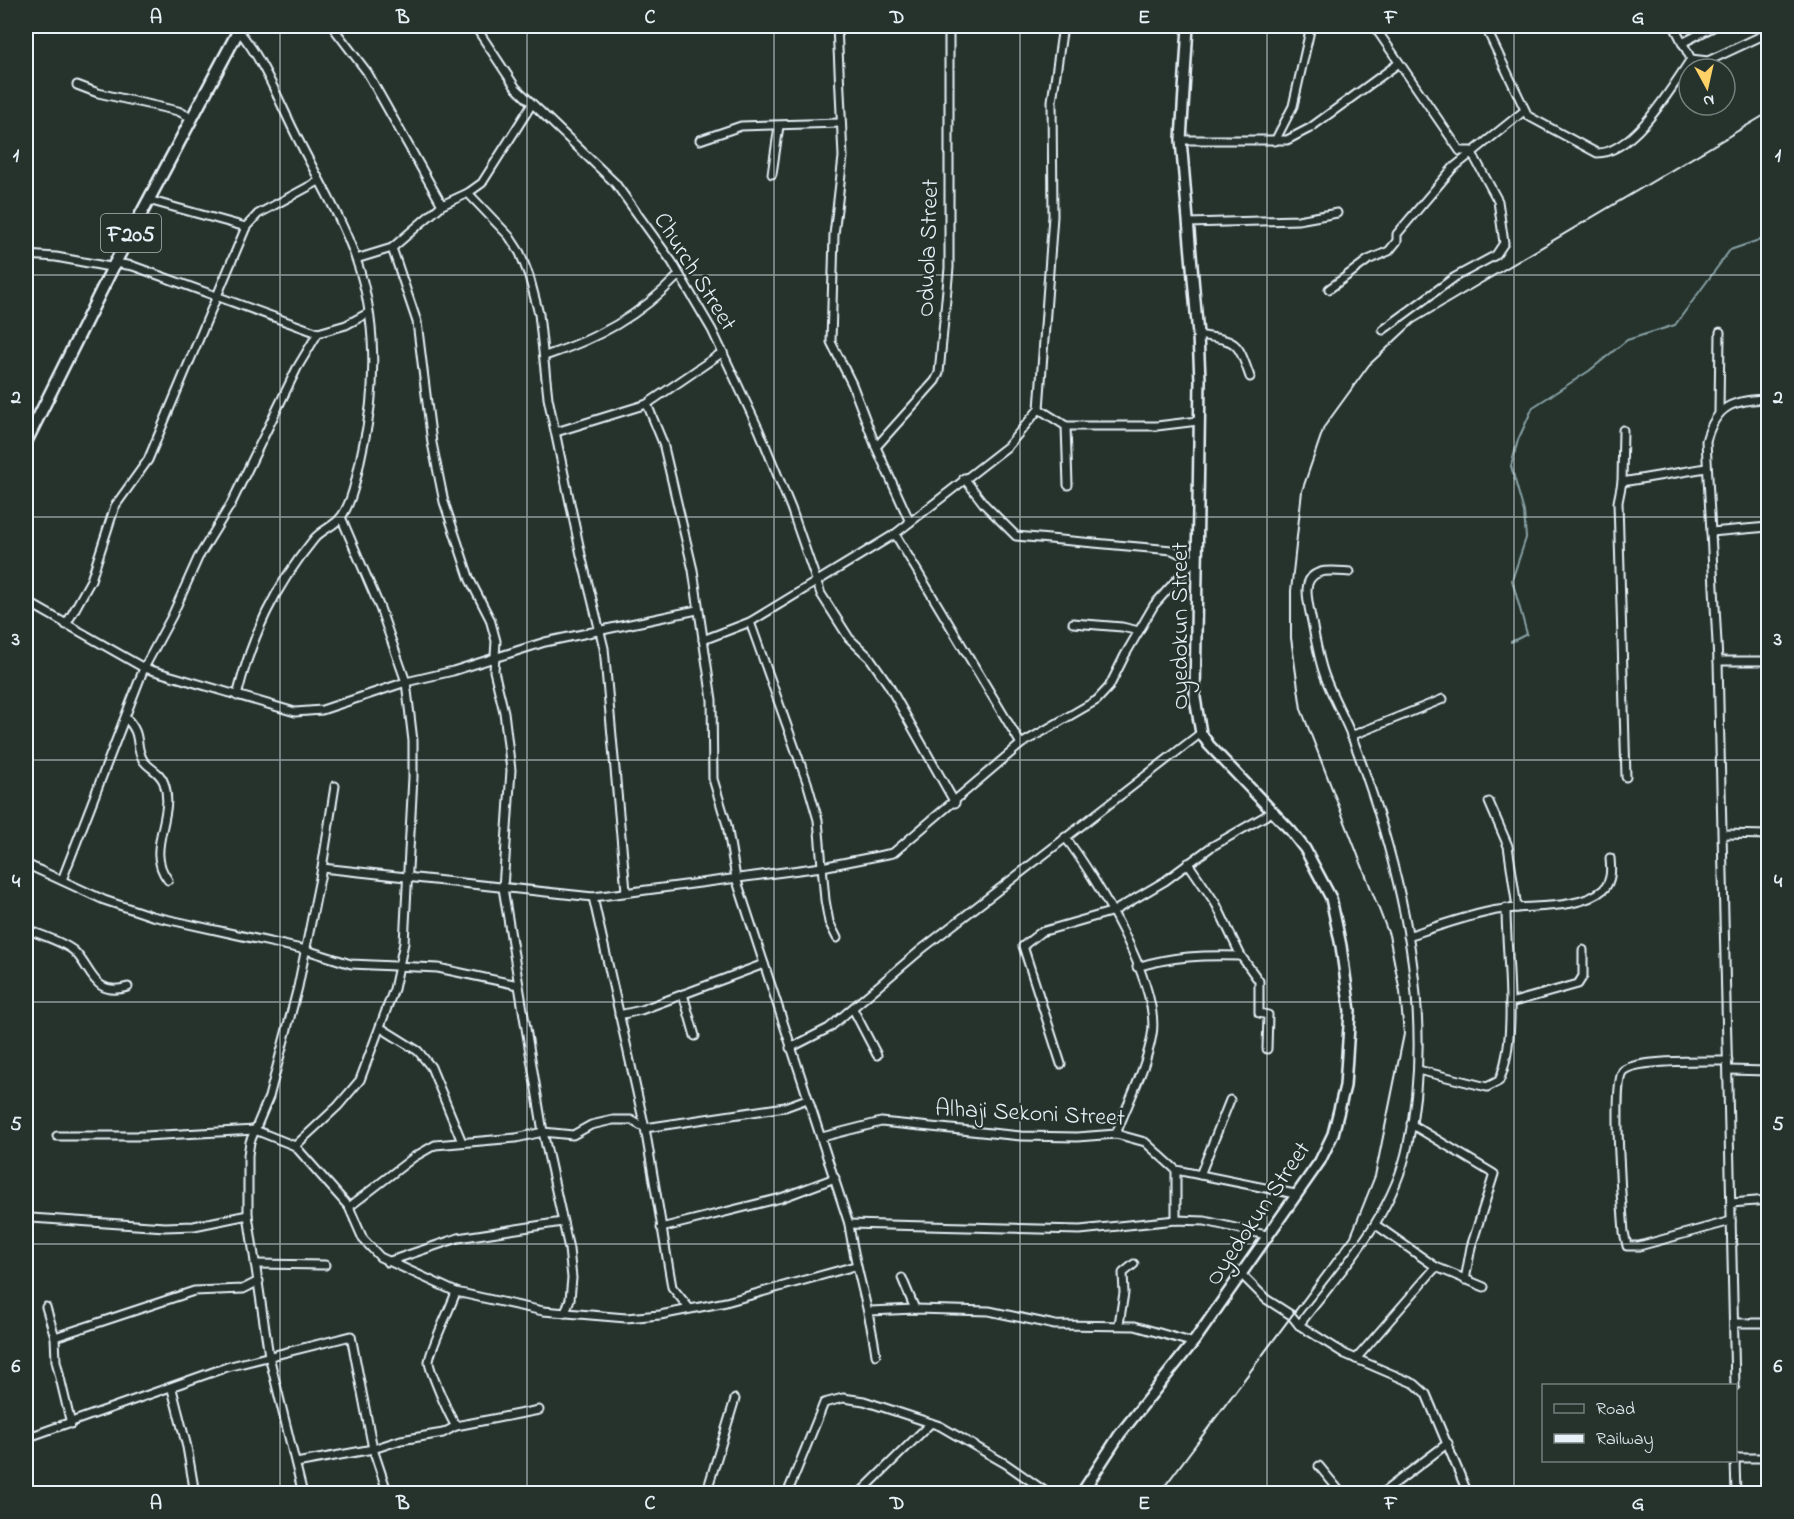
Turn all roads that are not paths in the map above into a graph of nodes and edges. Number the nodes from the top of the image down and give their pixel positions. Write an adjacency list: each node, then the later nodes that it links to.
1 (332, 26): 33 (street)
2 (475, 26): 20 (street, Church Street)
3 (837, 26): 23 (street)
4 (949, 26): 63 (street, Oduola Street)
5 (1063, 26): 55 (street)
6 (1188, 26): 26 (street, Oyedokun Street)
7 (1311, 26): 27 (street)
8 (1374, 26): 17 (street)
9 (1485, 26): 21 (street)
10 (1674, 26): 14 (street)
11 (1715, 26): 14 (street)
12 (238, 27): 22 (main road, F205); 30 (street); 32 (main road, F205)
13 (1768, 33): 16 (street)
14 (1682, 43): 15 (street)
15 (1690, 57)
16 (1717, 57)
17 (1400, 63): 27 (street); 28 (street)
18 (1677, 79): 21 (street)
19 (77, 85): 22 (street)
20 (532, 104): 31 (street); 41 (street, Church Street)
21 (1524, 111): 28 (street)
22 (188, 116): 40 (main road, F205)
23 (840, 123): 24 (street); 63 (street)
24 (779, 126): 25 (street); 29 (street)
25 (700, 140)
26 (1181, 140): 27 (street); 35 (street, Oyedokun Street)
27 (1275, 141)
28 (1471, 151): 42 (street); 45 (street)
29 (772, 174)
30 (319, 181): 36 (street); 39 (street)
31 (468, 193): 33 (street); 50 (street)
32 (148, 200): 36 (street); 40 (main road, F205)
33 (442, 205): 37 (street)
34 (1337, 213): 35 (street)
35 (1188, 223): 48 (street, Oyedokun Street)
36 (246, 227): 43 (street)
37 (392, 248): 39 (street); 85 (street)
38 (26, 255): 40 (street)
39 (356, 260): 44 (street)
40 (113, 265): 43 (street); 52 (main road, F205)
41 (678, 276): 49 (street, Church Street); 50 (street)
42 (1329, 289)
43 (219, 296): 47 (street); 81 (street)
44 (368, 313): 47 (street); 68 (street)
45 (1383, 330)
46 (1720, 332): 56 (street)
47 (318, 333): 88 (street)
48 (1198, 335): 51 (street); 57 (street, Oyedokun Street)
49 (723, 352): 54 (street); 76 (street, Church Street)
50 (545, 356): 61 (street)
51 (1250, 377)
52 (46, 395): 59 (main road, F205); 62 (main road, F205)
53 (1768, 399): 56 (street)
54 (647, 404): 61 (street); 78 (street)
55 (1039, 409): 58 (street); 65 (street)
56 (1719, 412): 64 (street)
57 (1198, 421): 58 (street); 73 (street, Oyedokun Street)
58 (1065, 426): 67 (street)
59 (26, 429)
60 (1623, 430): 66 (street)
61 (556, 432): 82 (street)
62 (26, 442)
63 (876, 447): 69 (street)
64 (1706, 468): 66 (street); 71 (street)
65 (964, 478): 69 (street); 74 (street)
66 (1622, 482): 96 (street)
67 (1068, 485)
68 (341, 517): 89 (street); 90 (street)
69 (910, 522): 72 (street)
70 (1768, 527): 71 (street)
71 (1711, 532): 86 (street)
72 (895, 534): 76 (street); 95 (street)
73 (1199, 550): 74 (street); 93 (street, Oyedokun Street)
74 (1196, 561): 83 (street)
75 (1350, 572): 94 (street)
76 (816, 580): 79 (street); 99 (street, Church Street)
77 (26, 602): 81 (street)
78 (697, 610): 82 (street); 84 (street)
79 (750, 622): 84 (street); 107 (street)
80 (1073, 623): 83 (street)
81 (66, 625): 88 (street)
82 (598, 629): 85 (street); 114 (street)
83 (1139, 631): 95 (street)
84 (703, 640): 110 (street)
85 (495, 657): 89 (street); 113 (street)
86 (1718, 661): 87 (street); 101 (street)
87 (1768, 661)
88 (144, 668): 90 (street); 92 (street)
89 (406, 682): 90 (street); 109 (street)
90 (237, 696)
91 (1443, 699): 94 (street)
92 (126, 718): 111 (street); 112 (street)
93 (1201, 733): 100 (street, Oyedokun Street); 103 (street)
94 (1351, 736): 120 (street)
95 (1021, 744): 99 (street)
96 (1626, 777)
97 (335, 786): 108 (street)
98 (1489, 802): 117 (street)
99 (955, 803): 107 (street)
100 (1274, 812): 105 (street); 158 (street, Oyedokun Street)
101 (1724, 834): 102 (street); 139 (street)
102 (1768, 835)
103 (1065, 837): 118 (street); 132 (street)
104 (1610, 858): 117 (street)
105 (1188, 863): 118 (street); 124 (street)
106 (26, 864): 111 (street)
107 (822, 867): 110 (street); 121 (street)
108 (322, 868): 109 (street); 122 (street)
109 (406, 875): 113 (street); 126 (street)
110 (736, 878): 114 (street); 125 (street)
111 (62, 880): 122 (street)
112 (168, 880)
113 (503, 888): 115 (street); 128 (street)
114 (626, 891): 115 (street)
115 (593, 897): 133 (street)
116 (1506, 908): 117 (street); 120 (street); 131 (street)
117 (1517, 908)
118 (1114, 910): 127 (street); 140 (street)
119 (26, 929): 129 (street)
120 (1408, 936): 141 (street)
121 (837, 938)
122 (306, 950): 126 (street); 148 (street)
123 (1583, 950): 131 (street)
124 (1241, 956): 127 (street); 137 (street)
125 (764, 964): 130 (street); 136 (street)
126 (398, 965): 128 (street); 134 (street)
127 (1137, 967): 150 (street)
128 (518, 985): 149 (street)
129 (128, 987)
130 (683, 994): 133 (street); 135 (street)
131 (1510, 1003): 141 (street)
132 (853, 1009): 136 (street); 138 (street)
133 (619, 1015): 147 (street)
134 (381, 1028): 153 (street); 154 (street)
135 (695, 1036)
136 (790, 1048): 144 (street)
137 (1267, 1048)
138 (877, 1054)
139 (1728, 1061): 142 (street); 165 (street)
140 (1061, 1064)
141 (1418, 1070): 146 (street)
142 (1729, 1070): 143 (street); 160 (street)
143 (1768, 1071)
144 (807, 1099): 147 (street); 152 (street)
145 (1230, 1100): 156 (street)
146 (1411, 1124): 168 (street); 179 (street)
147 (645, 1128): 149 (street); 169 (street)
148 (255, 1130): 151 (street); 154 (street); 162 (street)
149 (543, 1132): 153 (street); 166 (street)
150 (1116, 1134): 152 (street, Alhaji Sekoni Street); 155 (street, Alhaji Sekoni Street)
151 (57, 1136)
152 (822, 1137): 157 (street)
153 (462, 1142): 161 (street)
154 (295, 1146): 161 (street)
155 (1176, 1170): 156 (street); 164 (street)
156 (1200, 1175): 158 (street)
157 (836, 1178): 167 (street); 169 (street)
158 (1295, 1194): 170 (street, Oyedokun Street)
159 (1768, 1200): 160 (street)
160 (1731, 1203): 165 (street)
161 (349, 1207): 171 (street)
162 (248, 1215): 163 (street); 172 (street)
163 (31, 1218)
164 (1176, 1220): 167 (street); 170 (street)
165 (1731, 1221): 188 (street)
166 (562, 1222): 171 (street); 187 (street)
167 (849, 1224): 175 (street)
168 (1376, 1225): 176 (street); 191 (street)
169 (661, 1228): 184 (street)
170 (1266, 1236): 177 (street, Oyedokun Street)
171 (387, 1262): 182 (street)
172 (255, 1264): 174 (street); 180 (street)
173 (1134, 1264): 190 (street)
174 (324, 1265)
175 (855, 1266): 184 (street); 186 (street)
176 (1436, 1267): 179 (street); 196 (street)
177 (1240, 1273): 191 (street); 193 (street, Oyedokun Street)
178 (902, 1278): 185 (street)
179 (1465, 1280): 181 (street)
180 (259, 1281): 192 (street); 195 (street)
181 (1484, 1287)
182 (456, 1292): 187 (street); 203 (street)
183 (46, 1307): 192 (street)
184 (689, 1308): 187 (street)
185 (915, 1309): 186 (street); 190 (street)
186 (870, 1311): 194 (street)
187 (565, 1313)
188 (1734, 1323): 189 (street); 197 (street)
189 (1768, 1323)
190 (1119, 1324): 193 (street)
191 (1299, 1325): 196 (street)
192 (55, 1337): 202 (street)
193 (1191, 1342): 220 (street, Oyedokun Street)
194 (876, 1355)
195 (269, 1356): 198 (street); 206 (street); 210 (street)
196 (1356, 1359): 205 (street)
197 (1735, 1384)
198 (172, 1389): 202 (street); 213 (street)
199 (735, 1399): 212 (street)
200 (539, 1410): 203 (street)
201 (931, 1423): 217 (street); 218 (street); 219 (street)
202 (71, 1424): 204 (street)
203 (456, 1426): 206 (street)
204 (26, 1438)
205 (1448, 1443): 222 (street); 223 (street)
206 (373, 1449): 210 (street); 215 (street)
207 (1768, 1458): 208 (street)
208 (1737, 1459)
209 (1735, 1462): 224 (street)
210 (296, 1463): 214 (street)
211 (1319, 1466): 221 (street)
212 (706, 1492): 216 (street)
213 (195, 1494)
214 (303, 1494)
215 (388, 1494)
216 (719, 1494)
217 (787, 1494)
218 (859, 1494)
219 (1049, 1494)
220 (1081, 1494)
221 (1342, 1494)
222 (1381, 1494)
223 (1468, 1494)
224 (1736, 1494)

